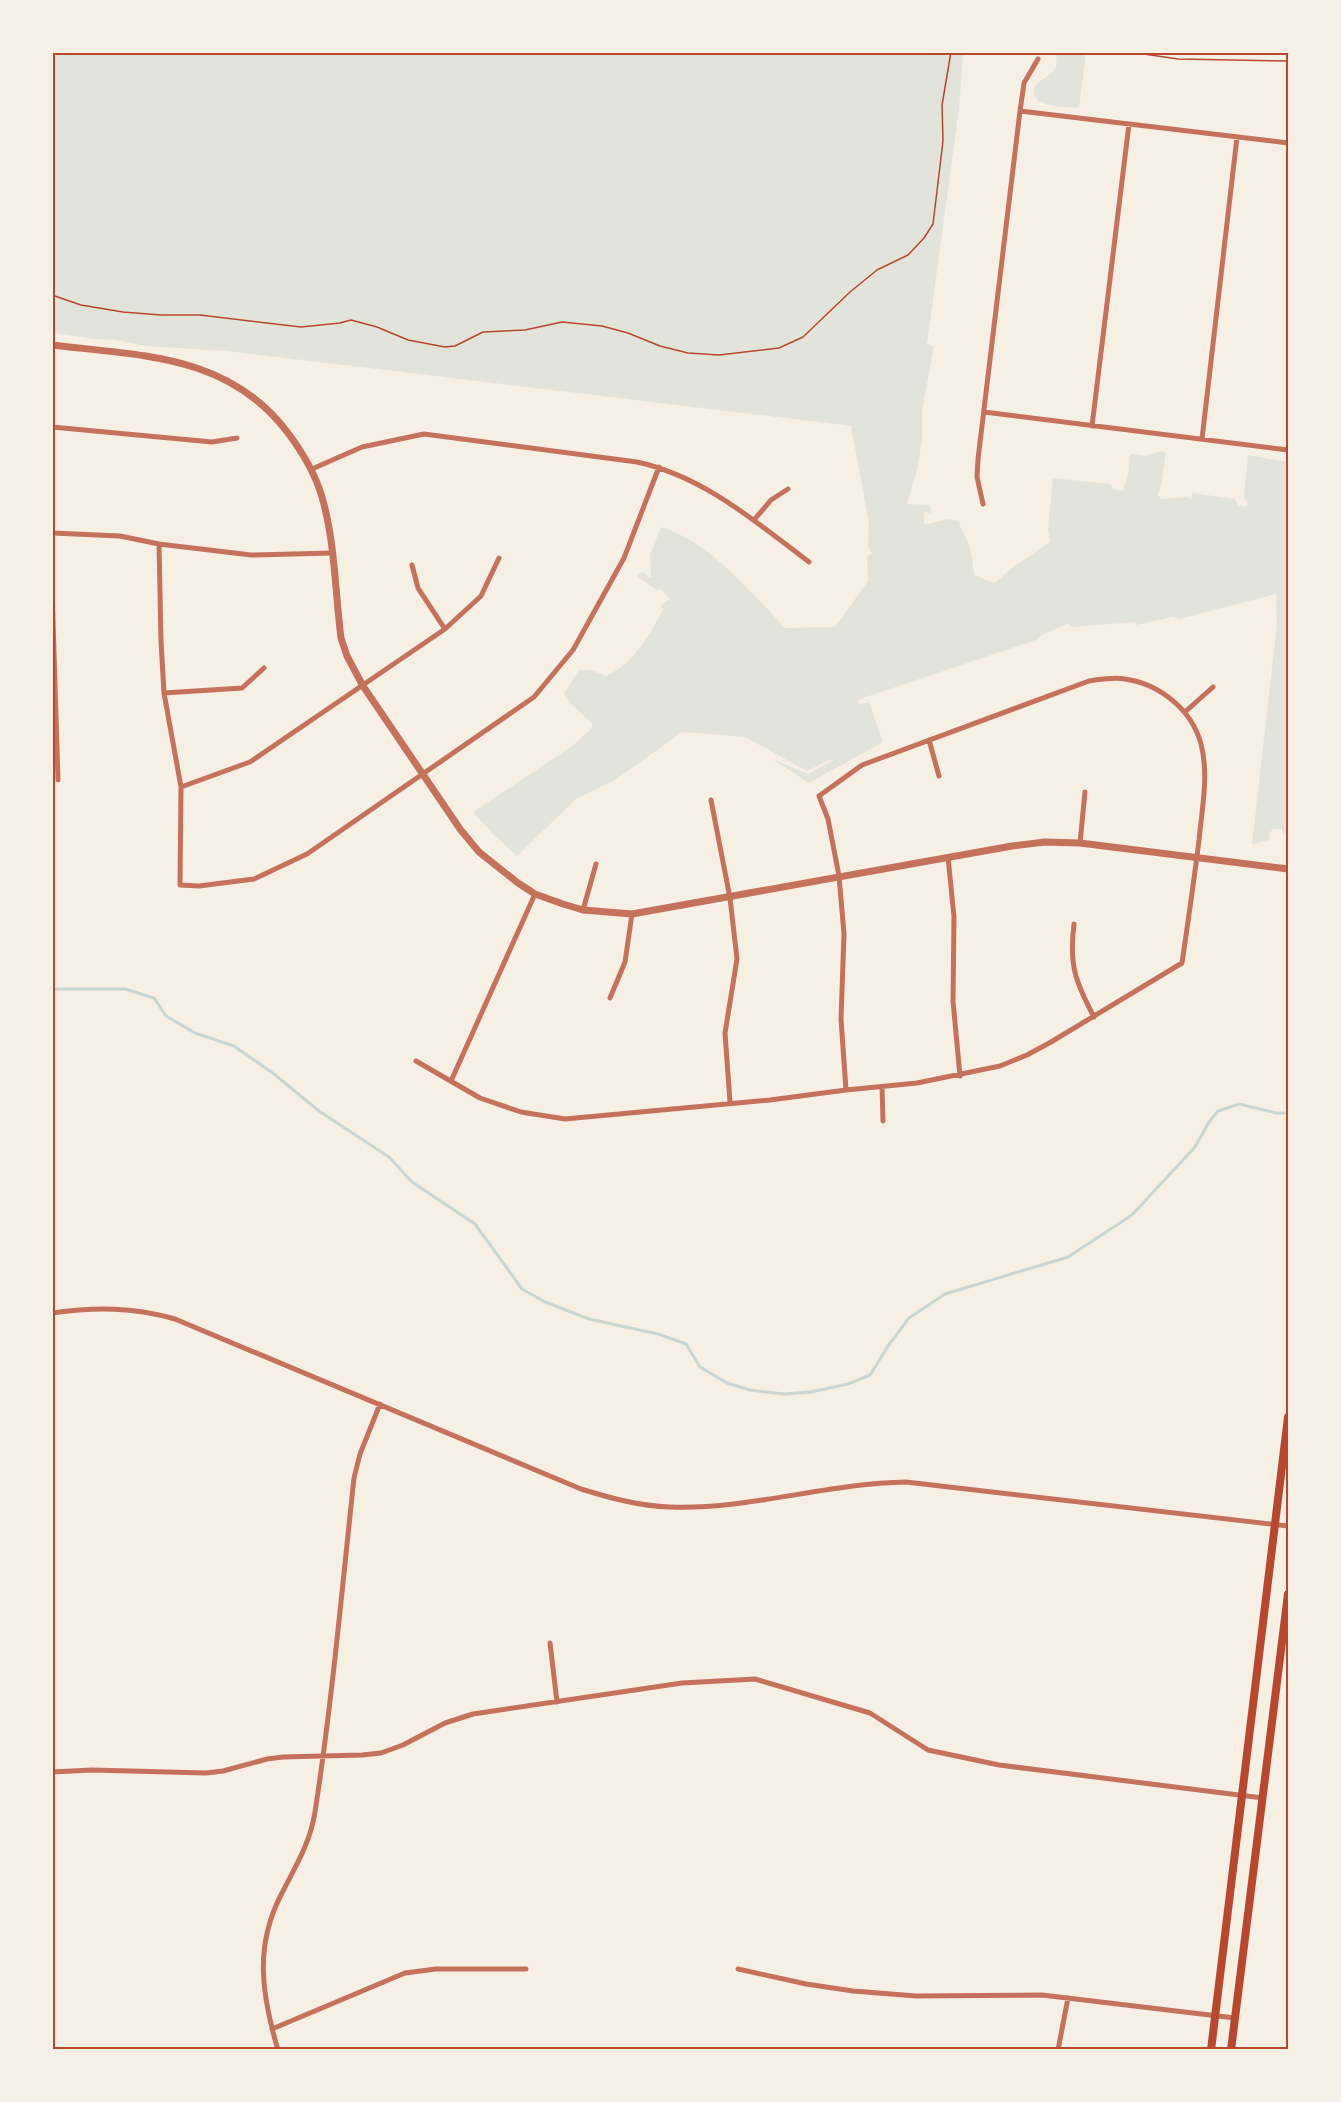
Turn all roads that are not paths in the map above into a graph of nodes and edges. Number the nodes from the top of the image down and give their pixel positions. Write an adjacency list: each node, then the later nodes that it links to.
1 (1038, 59): 2 (street)
2 (1020, 111): 3 (street); 7 (street)
3 (1129, 124): 4 (street); 8 (street)
4 (1237, 137): 5 (street); 11 (street)
5 (1288, 143)
6 (52, 345): 14 (street)
7 (984, 412): 8 (street); 16 (street)
8 (1092, 426): 11 (street)
9 (52, 427): 10 (street)
10 (237, 438)
11 (1202, 439): 12 (street)
12 (1288, 450)
13 (659, 467): 14 (street); 17 (street); 32 (street)
14 (312, 469): 20 (street)
15 (788, 489): 17 (street)
16 (983, 504)
17 (754, 520): 22 (street)
18 (52, 533): 19 (street)
19 (159, 544): 20 (street); 29 (street)
20 (332, 553): 27 (street)
21 (499, 558): 25 (street)
22 (809, 562)
23 (412, 565): 25 (street)
24 (52, 588): 34 (street)
25 (445, 629): 27 (street)
26 (264, 668): 29 (street)
27 (363, 686): 32 (street); 35 (street)
28 (1213, 687): 30 (street)
29 (164, 693): 35 (street)
30 (1185, 712): 31 (street); 40 (street)
31 (929, 740): 33 (street); 43 (street)
32 (422, 773): 35 (street); 44 (street)
33 (939, 776)
34 (58, 780)
35 (181, 787)
36 (1085, 792): 38 (street)
37 (711, 800): 45 (street)
38 (1080, 843): 39 (street); 40 (street)
39 (948, 857): 43 (street); 52 (street)
40 (1196, 857): 42 (street); 50 (street)
41 (596, 864): 46 (street)
42 (1288, 869)
43 (839, 876): 45 (street); 55 (street)
44 (535, 894): 46 (street); 53 (street)
45 (730, 898): 47 (street); 56 (street)
46 (583, 910): 47 (street)
47 (632, 914): 49 (street)
48 (1074, 924): 50 (street)
49 (610, 998)
50 (1094, 1017): 52 (street)
51 (417, 1061): 53 (street)
52 (960, 1076): 54 (street)
53 (451, 1081): 56 (street)
54 (882, 1087): 55 (street); 57 (street)
55 (846, 1090): 56 (street)
56 (730, 1102)
57 (883, 1121)
58 (52, 1313): 59 (street)
59 (380, 1404): 61 (street); 66 (street)
60 (1288, 1417): 61 (main road)
61 (1276, 1525): 62 (street); 68 (main road)
62 (1288, 1526)
63 (1288, 1594): 69 (main road)
64 (550, 1643): 65 (street)
65 (557, 1702): 66 (street); 68 (street)
66 (323, 1756): 67 (street); 75 (street)
67 (52, 1772)
68 (1242, 1796): 69 (street); 73 (main road)
69 (1263, 1798): 74 (main road)
70 (526, 1969): 75 (street)
71 (738, 1969): 72 (street)
72 (1068, 1998): 73 (street); 77 (street)
73 (1214, 2016): 74 (street); 78 (main road)
74 (1235, 2018): 79 (main road)
75 (272, 2029): 76 (street)
76 (278, 2049)
77 (1058, 2049)
78 (1211, 2049)
79 (1232, 2049)

